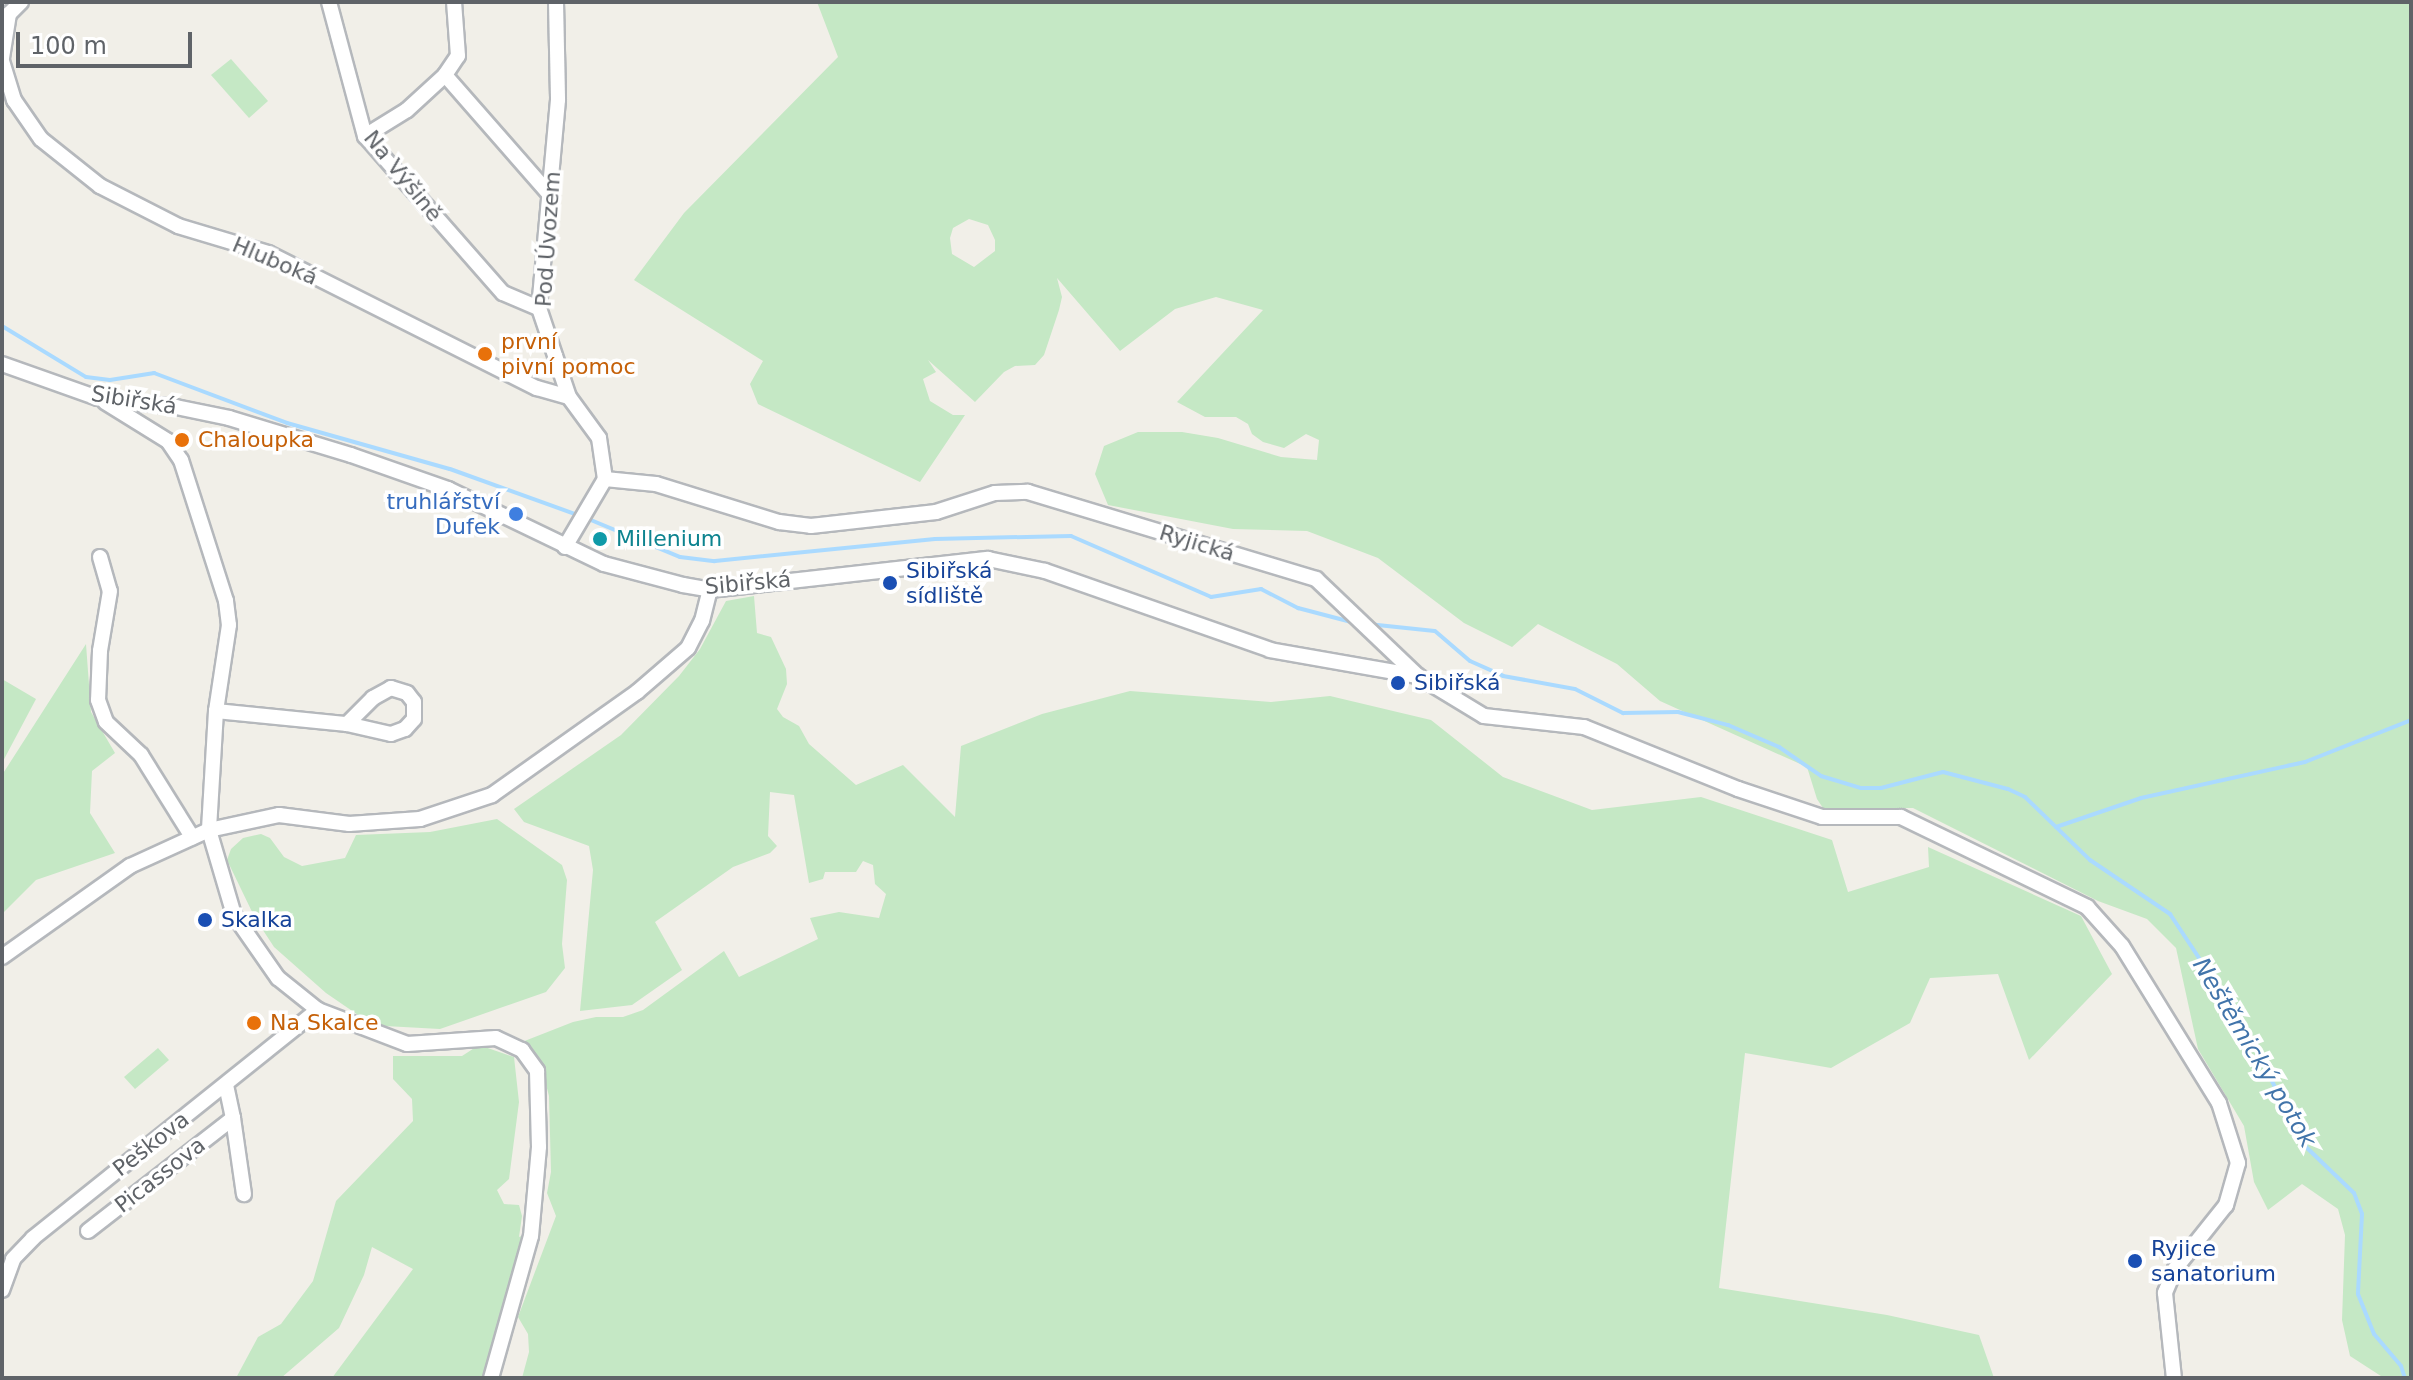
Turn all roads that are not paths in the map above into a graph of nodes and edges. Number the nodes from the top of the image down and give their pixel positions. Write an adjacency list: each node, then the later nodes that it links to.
1 (21, 2): 5 (street)
2 (329, 2): 7 (street, Na Výšině)
3 (454, 2): 6 (street)
4 (556, 2): 8 (street, Pod Úvozem)
5 (2, 59): 11 (street, Hluboká)
6 (445, 75): 7 (street); 8 (street)
7 (365, 136): 9 (street, Na Výšině)
8 (550, 195): 9 (street, Pod Úvozem)
9 (539, 308): 11 (street, Pod Úvozem)
10 (2, 364): 12 (street, Sibiřská)
11 (569, 397): 13 (street, Pod Úvozem)
12 (98, 398): 14 (street, Sibiřská); 18 (street)
13 (605, 479): 14 (street); 17 (street, Ryjická)
14 (565, 547): 16 (street, Sibiřská)
15 (100, 557): 21 (street)
16 (710, 590): 17 (street, Sibiřská); 20 (street)
17 (1418, 676): 30 (street, Ryjická)
18 (216, 711): 19 (street); 20 (street)
19 (347, 724): 19 (street)
20 (209, 830): 21 (street); 23 (street)
21 (192, 837): 22 (street)
22 (2, 957)
23 (318, 1010): 24 (street, Peškova); 29 (street)
24 (226, 1085): 25 (street, Picassova); 28 (street, Peškova)
25 (233, 1118): 26 (street, Picassova); 27 (street, Picassova)
26 (244, 1194)
27 (88, 1231)
28 (2, 1290)
29 (491, 1378)
30 (2174, 1378)

